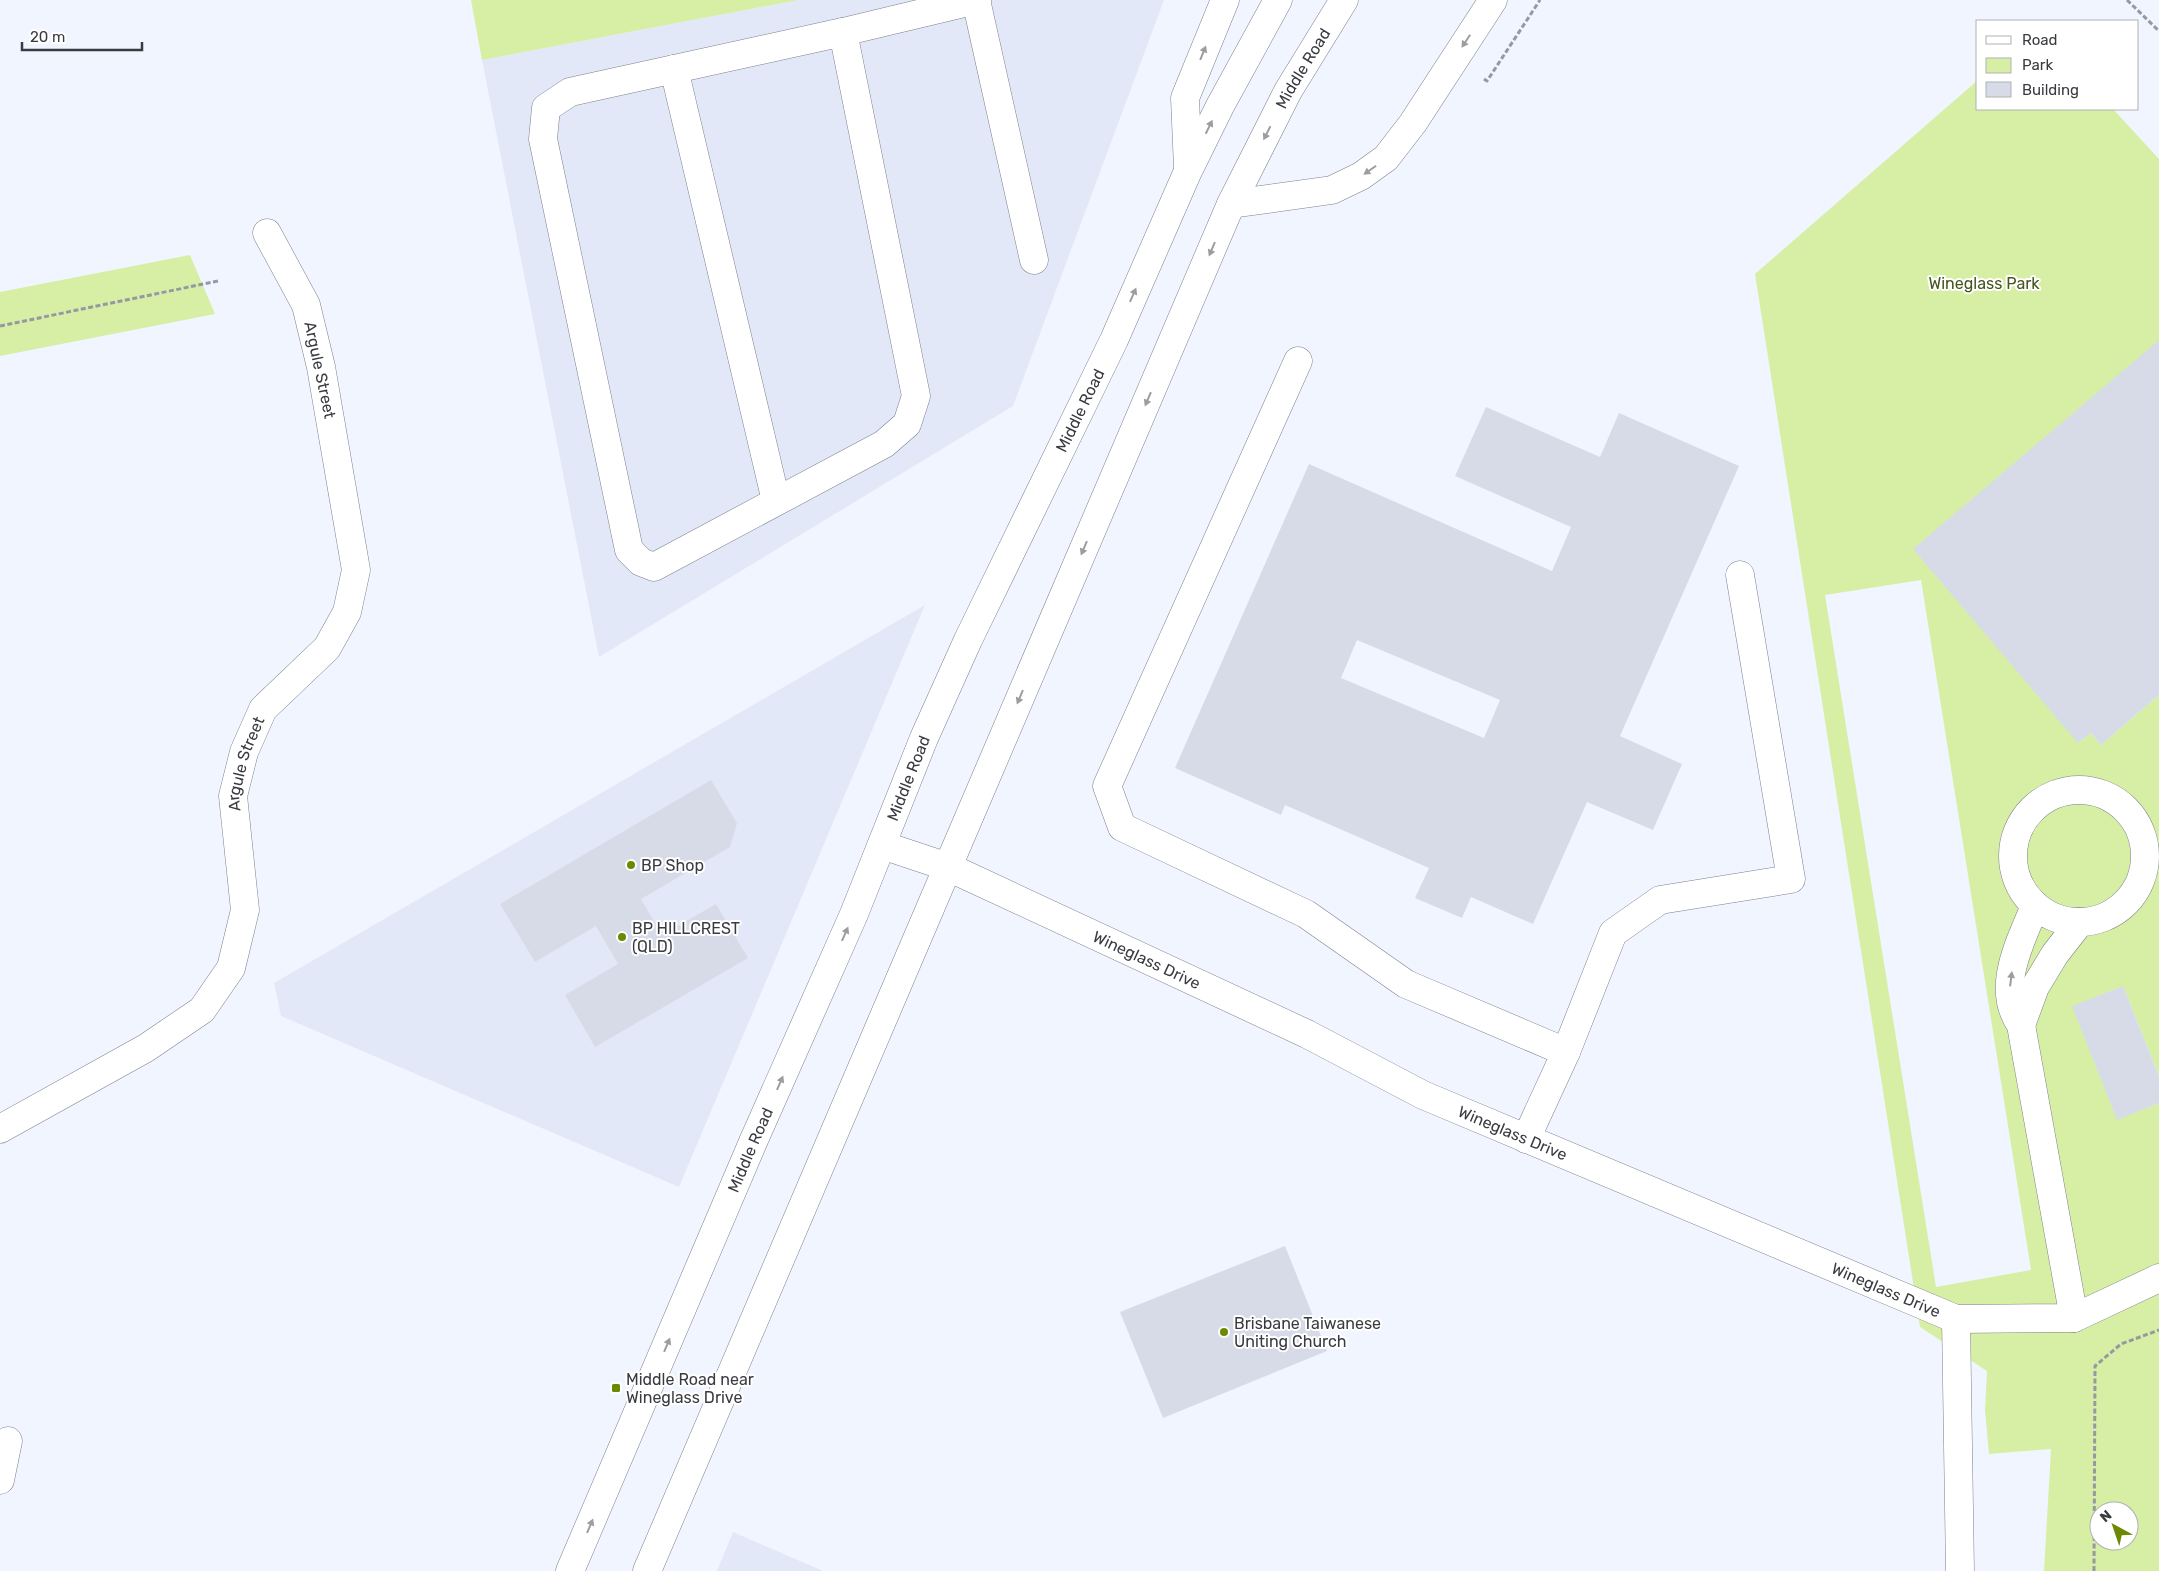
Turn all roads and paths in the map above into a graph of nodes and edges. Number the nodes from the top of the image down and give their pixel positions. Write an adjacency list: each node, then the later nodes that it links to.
1 (977, 0): 8 (main road); 13 (main road)
2 (1225, 0): 10 (main road, one-way to 2)
3 (1278, 0): 10 (main road, Middle Road, one-way to 3)
4 (1344, 0): 11 (main road, Middle Road, one-way to 11)
5 (1493, 0): 11 (main road, one-way to 11)
6 (2127, 0): 7 (path)
7 (2159, 31)
8 (843, 32): 9 (main road); 17 (main road)
9 (674, 69): 17 (main road); 17 (main road)
10 (1188, 171): 19 (main road, Middle Road, one-way to 10)
11 (1231, 204): 20 (main road, Middle Road, one-way to 20)
12 (267, 233): 25 (main road, Argule Street)
13 (1034, 260)
14 (218, 281): 15 (path)
15 (0, 326)
16 (1298, 361): 24 (main road)
17 (776, 501)
18 (1740, 575): 24 (main road)
19 (882, 845): 20 (main road, Wineglass Drive); 33 (main road, Middle Road, one-way to 19)
20 (948, 867): 26 (main road, Wineglass Drive); 34 (main road, Middle Road)
21 (2035, 906): 22 (main road); 22 (main road); 23 (main road, one-way to 21)
22 (2080, 922): 23 (main road)
23 (2021, 1025): 29 (main road)
24 (1566, 1052): 26 (main road)
25 (0, 1128)
26 (1526, 1139): 28 (main road, Wineglass Drive)
27 (2159, 1278): 29 (main road, Wineglass Drive)
28 (1956, 1318): 29 (main road, Wineglass Drive); 35 (main road)
29 (2074, 1318)
30 (2159, 1330): 36 (path)
31 (8, 1441): 32 (main road)
32 (0, 1480)
33 (570, 1571)
34 (647, 1571)
35 (1960, 1571)
36 (2094, 1571)

